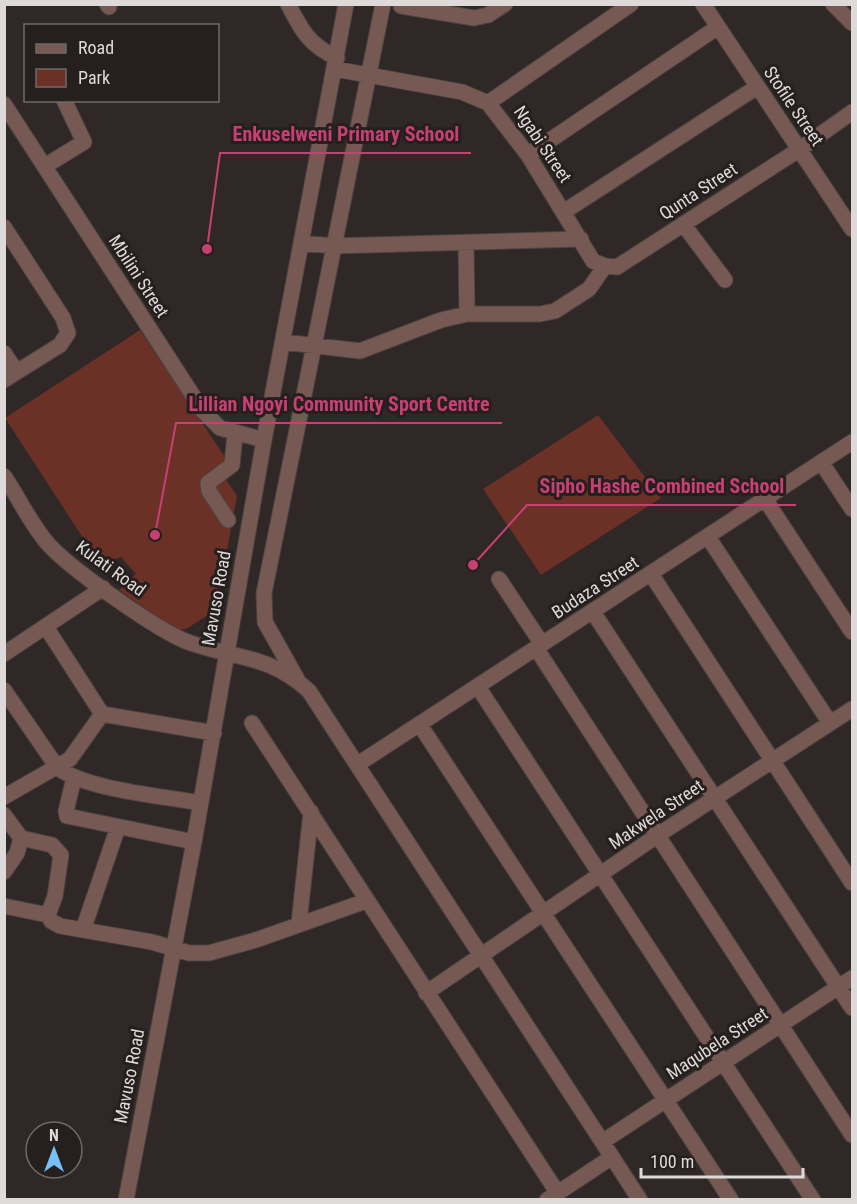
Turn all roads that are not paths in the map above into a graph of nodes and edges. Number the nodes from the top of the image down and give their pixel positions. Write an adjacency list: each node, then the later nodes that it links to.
1 (288, 4): 9 (street)
2 (346, 4): 9 (street, Mavuso Road)
3 (383, 4): 10 (street)
4 (505, 4): 7 (street)
5 (631, 4): 13 (street)
6 (703, 4): 8 (street, Stofile Street)
7 (401, 6)
8 (718, 27): 11 (street, Stofile Street); 17 (street)
9 (336, 64): 10 (street, Ngabi Street); 24 (street, Mavuso Road)
10 (369, 75): 13 (street, Ngabi Street); 26 (street)
11 (757, 87): 16 (street, Stofile Street); 19 (street)
12 (65, 102): 18 (street)
13 (489, 103): 17 (street, Ngabi Street)
14 (4, 104): 18 (street, Mbilini Street)
15 (852, 111): 16 (street, Qunta Street)
16 (800, 149): 20 (street, Qunta Street); 22 (street, Stofile Street)
17 (528, 155): 19 (street, Ngabi Street)
18 (45, 166): 34 (street, Mbilini Street)
19 (565, 211): 23 (street, Ngabi Street)
20 (683, 224): 27 (street, Qunta Street); 28 (street)
21 (4, 227): 33 (street)
22 (852, 229)
23 (581, 239): 25 (street); 27 (street, Ngabi Street)
24 (302, 243): 26 (street); 30 (street, Mavuso Road)
25 (466, 243): 26 (street); 29 (street)
26 (333, 246): 31 (street)
27 (611, 266): 29 (street)
28 (725, 280)
29 (467, 314): 31 (street)
30 (284, 342): 31 (street); 35 (street, Mavuso Road)
31 (312, 347): 52 (street)
32 (4, 353): 33 (street)
33 (10, 375)
34 (235, 434): 35 (street, Mbilini Street); 41 (street)
35 (264, 440): 51 (street, Mavuso Road)
36 (852, 442): 37 (street, Budaza Street)
37 (821, 462): 39 (street, Budaza Street); 40 (street)
38 (4, 476): 45 (street, Kulati Road)
39 (765, 499): 42 (street, Budaza Street); 48 (street)
40 (852, 509)
41 (228, 520)
42 (708, 537): 43 (street, Budaza Street); 58 (street)
43 (651, 574): 46 (street, Budaza Street); 61 (street)
44 (499, 579): 49 (street)
45 (102, 588): 47 (street); 51 (street, Kulati Road)
46 (593, 612): 49 (street, Budaza Street); 66 (street)
47 (46, 627): 50 (street); 56 (street)
48 (852, 632)
49 (539, 646): 53 (street, Budaza Street); 71 (street)
50 (6, 651)
51 (226, 651): 52 (street, Kulati Road); 60 (street, Mavuso Road)
52 (298, 681): 62 (street)
53 (478, 687): 59 (street, Budaza Street); 75 (street)
54 (4, 690): 63 (street)
55 (852, 709): 58 (street, Makwela Street)
56 (102, 714): 60 (street); 63 (street)
57 (252, 723): 68 (street)
58 (830, 723): 61 (street, Makwela Street)
59 (420, 725): 62 (street, Budaza Street); 79 (street)
60 (214, 733): 67 (street, Mavuso Road)
61 (772, 761): 66 (street, Makwela Street); 76 (street)
62 (358, 764): 84 (street)
63 (57, 767): 64 (street); 65 (street)
64 (74, 778): 67 (street); 70 (street)
65 (4, 797)
66 (715, 797): 71 (street, Makwela Street); 86 (street)
67 (201, 803): 73 (street, Mavuso Road)
68 (311, 812): 77 (street); 81 (street)
69 (4, 815): 72 (street)
70 (118, 827): 73 (street); 82 (street)
71 (658, 835): 75 (street, Makwela Street); 89 (street)
72 (21, 838): 74 (street); 80 (street)
73 (194, 842): 83 (street, Mavuso Road)
74 (4, 872)
75 (601, 874): 79 (street, Makwela Street); 90 (street)
76 (852, 883)
77 (366, 901): 81 (street); 87 (street)
78 (4, 906): 80 (street)
79 (543, 912): 84 (street, Makwela Street); 91 (street)
80 (48, 915): 82 (street)
81 (299, 923): 83 (street)
82 (83, 930): 83 (street)
83 (173, 949): 96 (street, Mavuso Road)
84 (482, 954): 87 (street, Makwela Street); 93 (street)
85 (852, 978): 86 (street, Maqubela Street)
86 (838, 987): 88 (street); 89 (street, Maqubela Street)
87 (426, 993): 95 (street)
88 (852, 1008)
89 (780, 1025): 90 (street, Maqubela Street); 92 (street)
90 (722, 1062): 91 (street, Maqubela Street); 99 (street)
91 (667, 1100): 93 (street, Maqubela Street); 98 (street)
92 (852, 1135)
93 (602, 1142): 94 (street)
94 (612, 1157): 95 (street); 97 (street)
95 (551, 1197)
96 (126, 1200)
97 (640, 1200)
98 (731, 1200)
99 (813, 1200)

